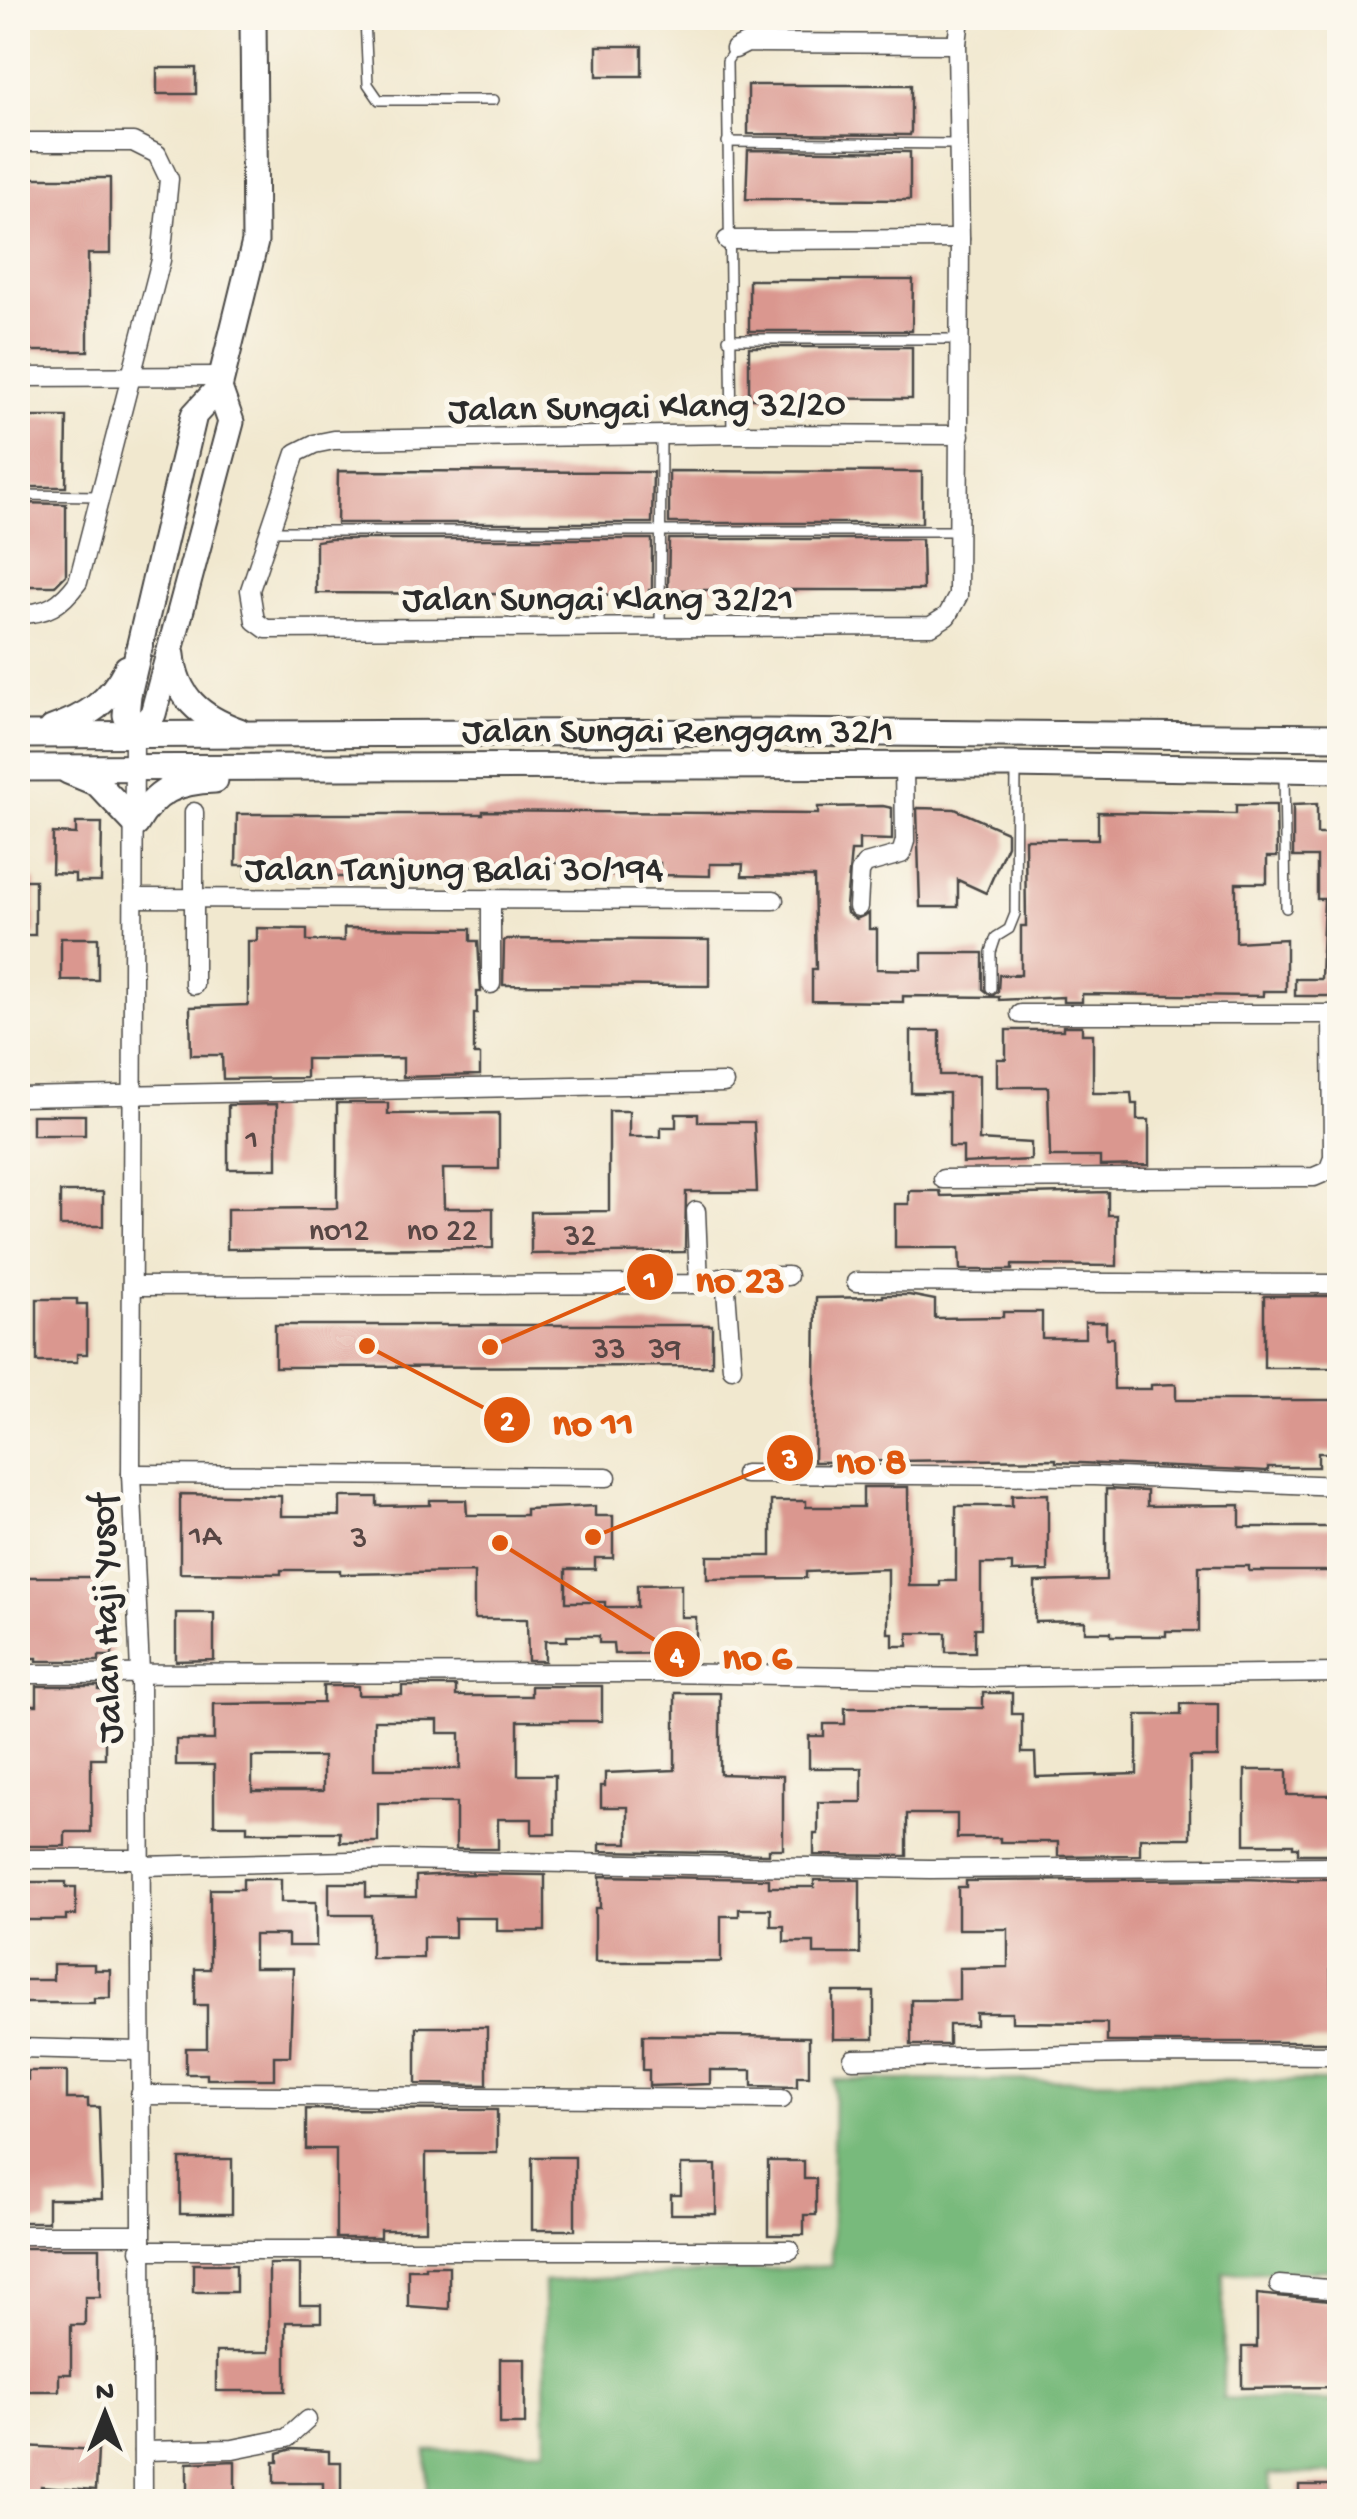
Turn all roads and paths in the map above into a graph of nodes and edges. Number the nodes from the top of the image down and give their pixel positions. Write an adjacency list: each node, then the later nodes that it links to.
1 (252, 18): 16 (main road)
2 (364, 18): 6 (lane)
3 (960, 18): 4 (street)
4 (957, 44): 5 (street); 9 (street)
5 (735, 49): 8 (lane)
6 (494, 100)
7 (18, 142): 15 (street)
8 (727, 142): 9 (lane); 11 (lane)
9 (958, 144): 10 (street)
10 (960, 238): 11 (street); 13 (street)
11 (727, 240): 12 (lane)
12 (728, 339): 13 (lane); 17 (lane)
13 (960, 339): 19 (street)
14 (18, 377): 15 (street)
15 (130, 378): 16 (street); 21 (street)
16 (221, 382): 27 (main road); 28 (main road)
17 (732, 434): 18 (street, Jalan Sungai Klang 32/20); 19 (street, Jalan Sungai Klang 32/20)
18 (661, 435): 22 (lane); 23 (street, Jalan Sungai Klang 32/20)
19 (960, 435): 24 (street)
20 (18, 495): 21 (lane)
21 (100, 496): 25 (street)
22 (660, 530): 23 (lane); 24 (lane); 26 (lane)
23 (270, 531): 26 (street, Jalan Sungai Klang 32/21)
24 (960, 531): 26 (street, Jalan Sungai Klang 32/21)
25 (25, 614)
26 (660, 628)
27 (140, 641): 30 (main road); 31 (main road)
28 (171, 645): 31 (main road); 32 (main road)
29 (955, 733): 32 (main road, Jalan Sungai Renggam 32/1); 33 (main road, Jalan Sungai Renggam 32/1); 36 (main road)
30 (25, 735): 31 (main road, Jalan Sungai Renggam 32/1)
31 (134, 735): 32 (main road, Jalan Sungai Renggam 32/1); 37 (street, Jalan Haji Yusof)
32 (249, 735)
33 (1284, 738): 34 (main road, Jalan Sungai Renggam 32/1); 42 (main road)
34 (1340, 738)
35 (904, 765): 36 (main road, Jalan Sungai Renggam 32/1); 38 (main road, Jalan Sungai Renggam 32/1); 50 (street)
36 (956, 765): 39 (main road, Jalan Sungai Renggam 32/1)
37 (134, 766): 38 (main road, Jalan Sungai Renggam 32/1); 41 (main road, Jalan Sungai Renggam 32/1); 45 (street, Jalan Haji Yusof)
38 (437, 766): 45 (main road)
39 (1016, 766): 42 (main road, Jalan Sungai Renggam 32/1); 54 (lane)
40 (18, 768): 41 (main road, Jalan Sungai Renggam 32/1)
41 (61, 768): 45 (main road)
42 (1284, 770): 43 (main road, Jalan Sungai Renggam 32/1); 51 (lane)
43 (1340, 770)
44 (194, 812): 46 (street)
45 (136, 824): 47 (street, Jalan Haji Yusof)
46 (193, 897): 47 (street, Jalan Tanjung Balai 30/194); 48 (street, Jalan Tanjung Balai 30/194); 53 (street)
47 (134, 898): 58 (street, Jalan Haji Yusof)
48 (491, 900): 49 (street, Jalan Tanjung Balai 30/194); 52 (street)
49 (774, 900)
50 (858, 908)
51 (1286, 908)
52 (491, 984)
53 (194, 985)
54 (991, 988)
55 (1020, 1014): 56 (street)
56 (1336, 1014): 60 (street)
57 (724, 1084): 58 (street)
58 (134, 1095): 59 (street); 67 (street, Jalan Haji Yusof)
59 (18, 1097)
60 (943, 1179)
61 (696, 1212): 65 (street)
62 (788, 1276): 63 (street)
63 (725, 1277): 65 (street); 68 (street)
64 (856, 1282): 66 (street)
65 (699, 1284): 67 (street)
66 (1340, 1284)
67 (132, 1286): 69 (street, Jalan Haji Yusof)
68 (732, 1368)
69 (131, 1474): 71 (street); 73 (street, Jalan Haji Yusof)
70 (745, 1474): 72 (street)
71 (608, 1478)
72 (1340, 1486)
73 (140, 1672): 74 (street); 75 (street); 77 (street, Jalan Haji Yusof)
74 (1340, 1673)
75 (18, 1674)
76 (18, 1858): 77 (street)
77 (140, 1862): 78 (street); 80 (street, Jalan Haji Yusof)
78 (1340, 1866)
79 (18, 2048): 80 (street)
80 (140, 2051): 83 (street, Jalan Haji Yusof)
81 (1340, 2055): 82 (street)
82 (853, 2059)
83 (140, 2095): 84 (street); 86 (street, Jalan Haji Yusof)
84 (782, 2100)
85 (18, 2234): 86 (street)
86 (140, 2243): 87 (street); 91 (street, Jalan Haji Yusof)
87 (790, 2250)
88 (1279, 2285): 89 (street)
89 (1340, 2290)
90 (307, 2420): 91 (street)
91 (142, 2451): 92 (street, Jalan Haji Yusof)
92 (143, 2502)

